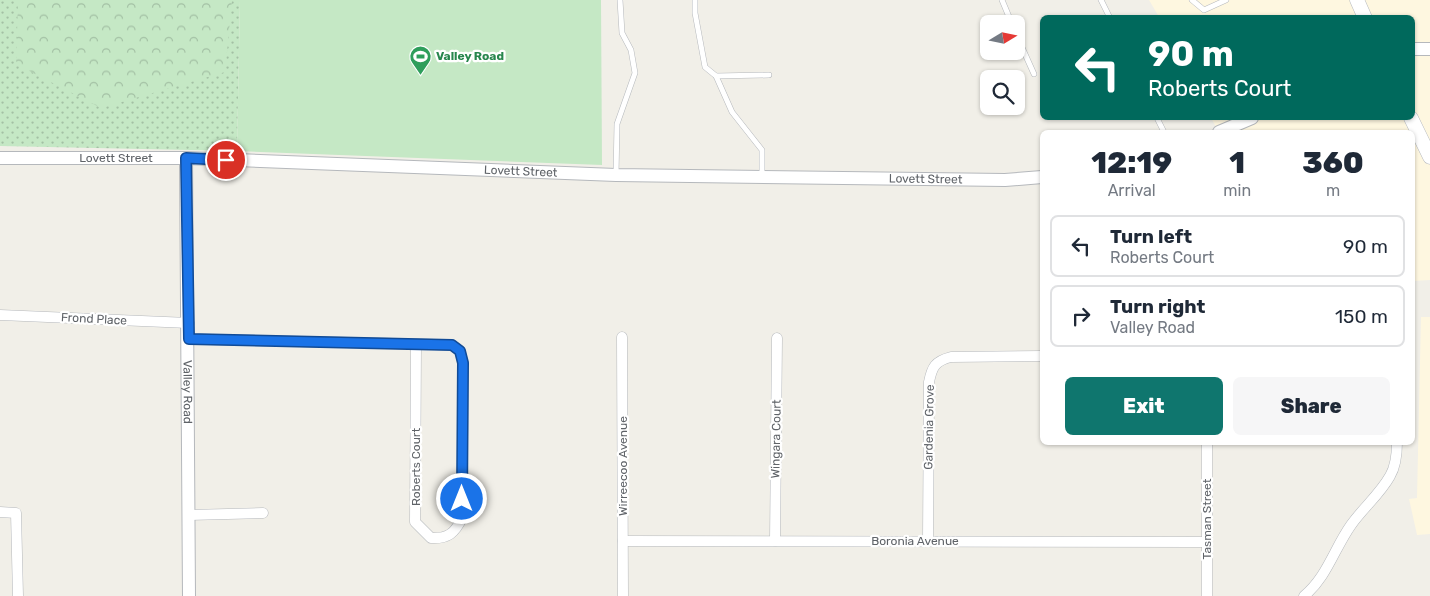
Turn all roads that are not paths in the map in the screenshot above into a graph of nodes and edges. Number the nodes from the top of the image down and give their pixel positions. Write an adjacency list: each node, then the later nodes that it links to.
1 (620, 0): 23 (lane)
2 (695, 0): 15 (lane)
3 (1002, 0): 8 (lane)
4 (1101, 0): 9 (lane)
5 (1192, 0): 6 (lane)
6 (1226, 0)
7 (1357, 0): 10 (main road)
8 (1008, 15)
9 (1108, 15)
10 (1364, 15)
11 (1430, 48): 12 (street)
12 (1415, 49)
13 (1025, 54): 14 (lane)
14 (1034, 74)
15 (716, 76): 16 (lane); 25 (lane)
16 (769, 76)
17 (1247, 120): 19 (street)
18 (1412, 120): 20 (main road)
19 (1225, 130)
20 (1430, 157)
21 (0, 158): 22 (street, Lovett Street)
22 (186, 158): 23 (street, Lovett Street); 27 (street, Valley Road)
23 (616, 175): 25 (street, Lovett Street)
24 (1040, 177): 25 (street, Lovett Street)
25 (762, 178)
26 (0, 314): 27 (street, Frond Place)
27 (189, 323): 30 (street, Valley Road)
28 (622, 337): 38 (street, Wirreecoo Avenue)
29 (777, 338): 39 (street, Wingara Court)
30 (189, 339): 31 (street, Roberts Court); 37 (street, Valley Road)
31 (416, 344): 31 (street, Roberts Court)
32 (1040, 356): 40 (street, Gardenia Grove)
33 (1207, 445): 41 (street, Tasman Street)
34 (1397, 445): 46 (street)
35 (0, 512): 42 (street)
36 (263, 513): 37 (street)
37 (189, 515): 43 (street, Valley Road)
38 (623, 541): 39 (street, Boronia Avenue); 44 (street, Wirreecoo Avenue)
39 (775, 541): 40 (street, Boronia Avenue)
40 (928, 541): 41 (street, Boronia Avenue)
41 (1206, 542): 45 (street, Tasman Street)
42 (18, 596)
43 (189, 596)
44 (623, 596)
45 (1207, 596)
46 (1304, 596)

